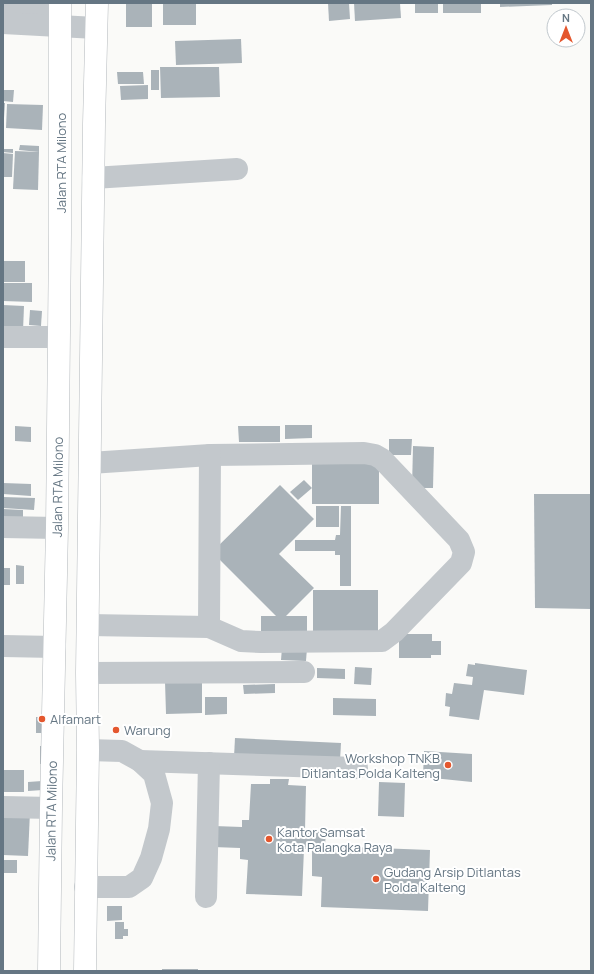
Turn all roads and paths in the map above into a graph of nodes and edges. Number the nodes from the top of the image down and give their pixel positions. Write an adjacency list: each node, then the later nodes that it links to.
1 (97, 3): 5 (highway)
2 (3, 7): 3 (street)
3 (60, 13): 4 (street); 5 (street); 8 (highway, Jalan RTA Milono)
4 (3, 23)
5 (96, 28): 7 (highway)
6 (237, 169): 7 (street)
7 (93, 178): 9 (highway)
8 (60, 292): 9 (highway); 11 (highway, Jalan RTA Milono)
9 (92, 292): 13 (highway)
10 (3, 337): 11 (street)
11 (58, 337): 15 (highway, Jalan RTA Milono)
12 (210, 455): 13 (street); 17 (street); 17 (street)
13 (90, 463): 16 (highway)
14 (3, 527): 15 (street)
15 (57, 528): 19 (highway, Jalan RTA Milono)
16 (88, 625): 17 (street); 21 (highway)
17 (209, 627)
18 (3, 646): 19 (street)
19 (55, 647): 27 (highway, Jalan RTA Milono)
20 (304, 672): 21 (street)
21 (87, 673): 22 (highway)
22 (88, 750): 23 (street); 28 (highway)
23 (140, 761): 24 (street); 28 (street)
24 (209, 763): 25 (street); 29 (street)
25 (357, 768)
26 (3, 807): 27 (street)
27 (51, 808): 30 (highway, Jalan RTA Milono)
28 (85, 887): 31 (highway)
29 (206, 897)
30 (49, 971)
31 (85, 971)

